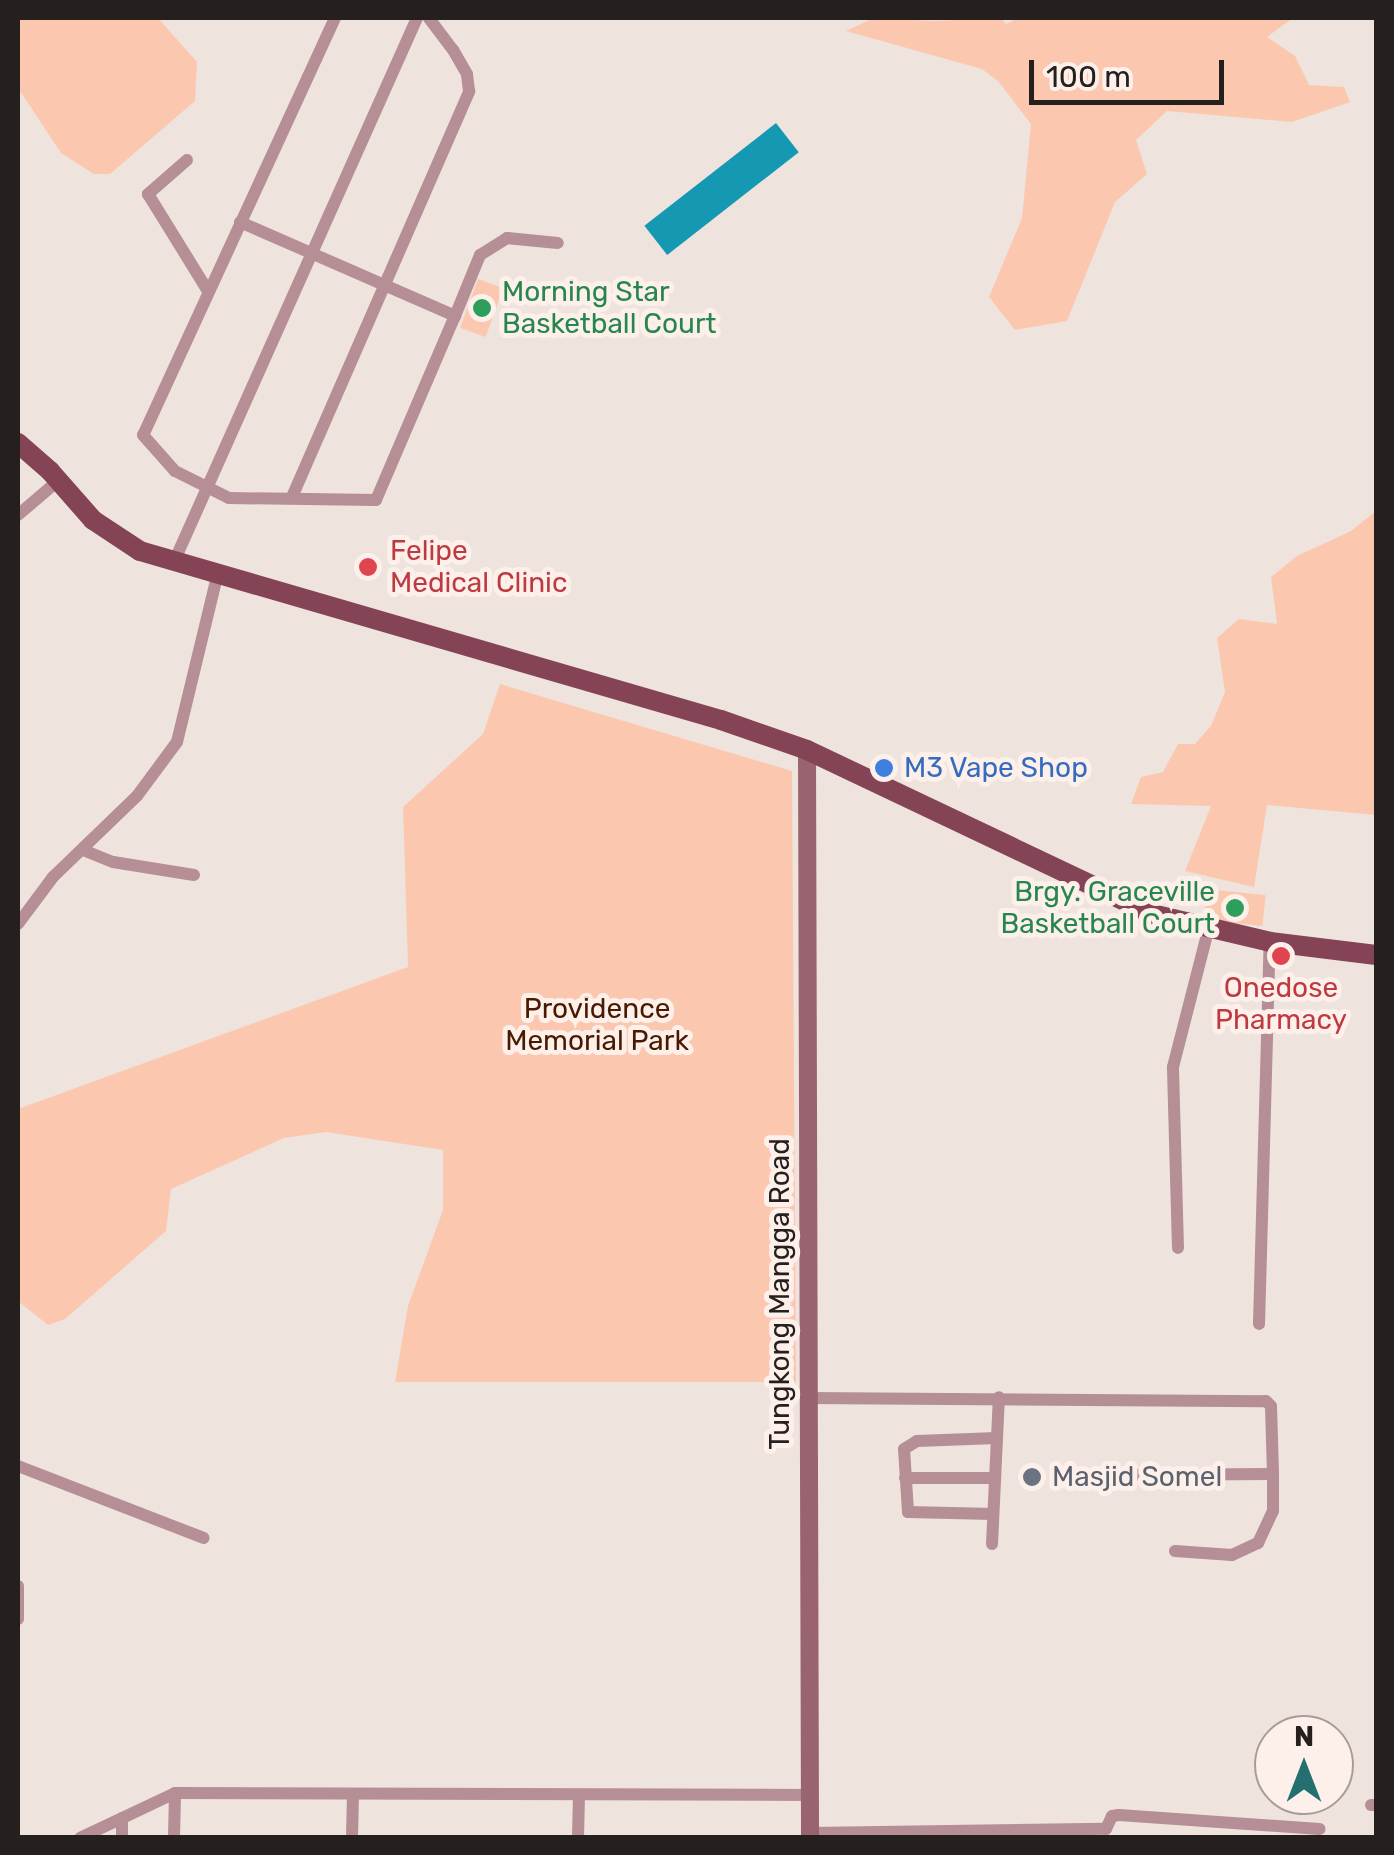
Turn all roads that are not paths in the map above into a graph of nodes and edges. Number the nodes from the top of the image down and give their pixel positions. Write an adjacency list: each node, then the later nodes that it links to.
1 (335, 18): 5 (street)
2 (416, 18): 7 (street)
3 (429, 18): 8 (street)
4 (187, 160): 9 (street)
5 (240, 222): 7 (street); 9 (street)
6 (558, 243): 10 (street)
7 (311, 254): 8 (street); 13 (street)
8 (384, 285): 10 (street); 14 (street)
9 (208, 291): 13 (street)
10 (455, 316): 14 (street)
11 (18, 443): 12 (main road)
12 (59, 480): 15 (street); 16 (main road)
13 (206, 490): 14 (street); 16 (street)
14 (292, 498)
15 (18, 516)
16 (173, 564): 17 (main road)
17 (218, 577): 18 (main road); 19 (street)
18 (807, 750): 22 (main road); 28 (street, Tungkong Mangga Road)
19 (83, 850): 20 (street); 21 (street)
20 (194, 875)
21 (18, 924)
22 (1208, 930): 23 (main road); 25 (street)
23 (1270, 942): 24 (main road); 26 (street)
24 (1376, 954)
25 (1178, 1248)
26 (1260, 1324)
27 (999, 1397): 28 (street); 29 (street); 31 (street)
28 (807, 1398): 44 (street, Tungkong Mangga Road)
29 (996, 1438): 33 (street); 34 (street)
30 (18, 1466): 36 (street)
31 (1273, 1474): 32 (street); 38 (street)
32 (1120, 1476)
33 (905, 1478): 34 (street); 35 (street)
34 (995, 1478): 35 (street)
35 (993, 1514): 37 (street)
36 (204, 1538)
37 (992, 1544)
38 (1175, 1551)
39 (18, 1586): 40 (street)
40 (18, 1619)
41 (176, 1793): 42 (street); 45 (street); 50 (street)
42 (353, 1794): 43 (street); 51 (street)
43 (579, 1794): 44 (street); 52 (street)
44 (810, 1796): 47 (street, Tungkong Mangga Road)
45 (122, 1818): 48 (street); 49 (street)
46 (1320, 1829): 47 (street)
47 (810, 1836)
48 (80, 1838)
49 (122, 1838)
50 (174, 1838)
51 (352, 1838)
52 (578, 1838)

